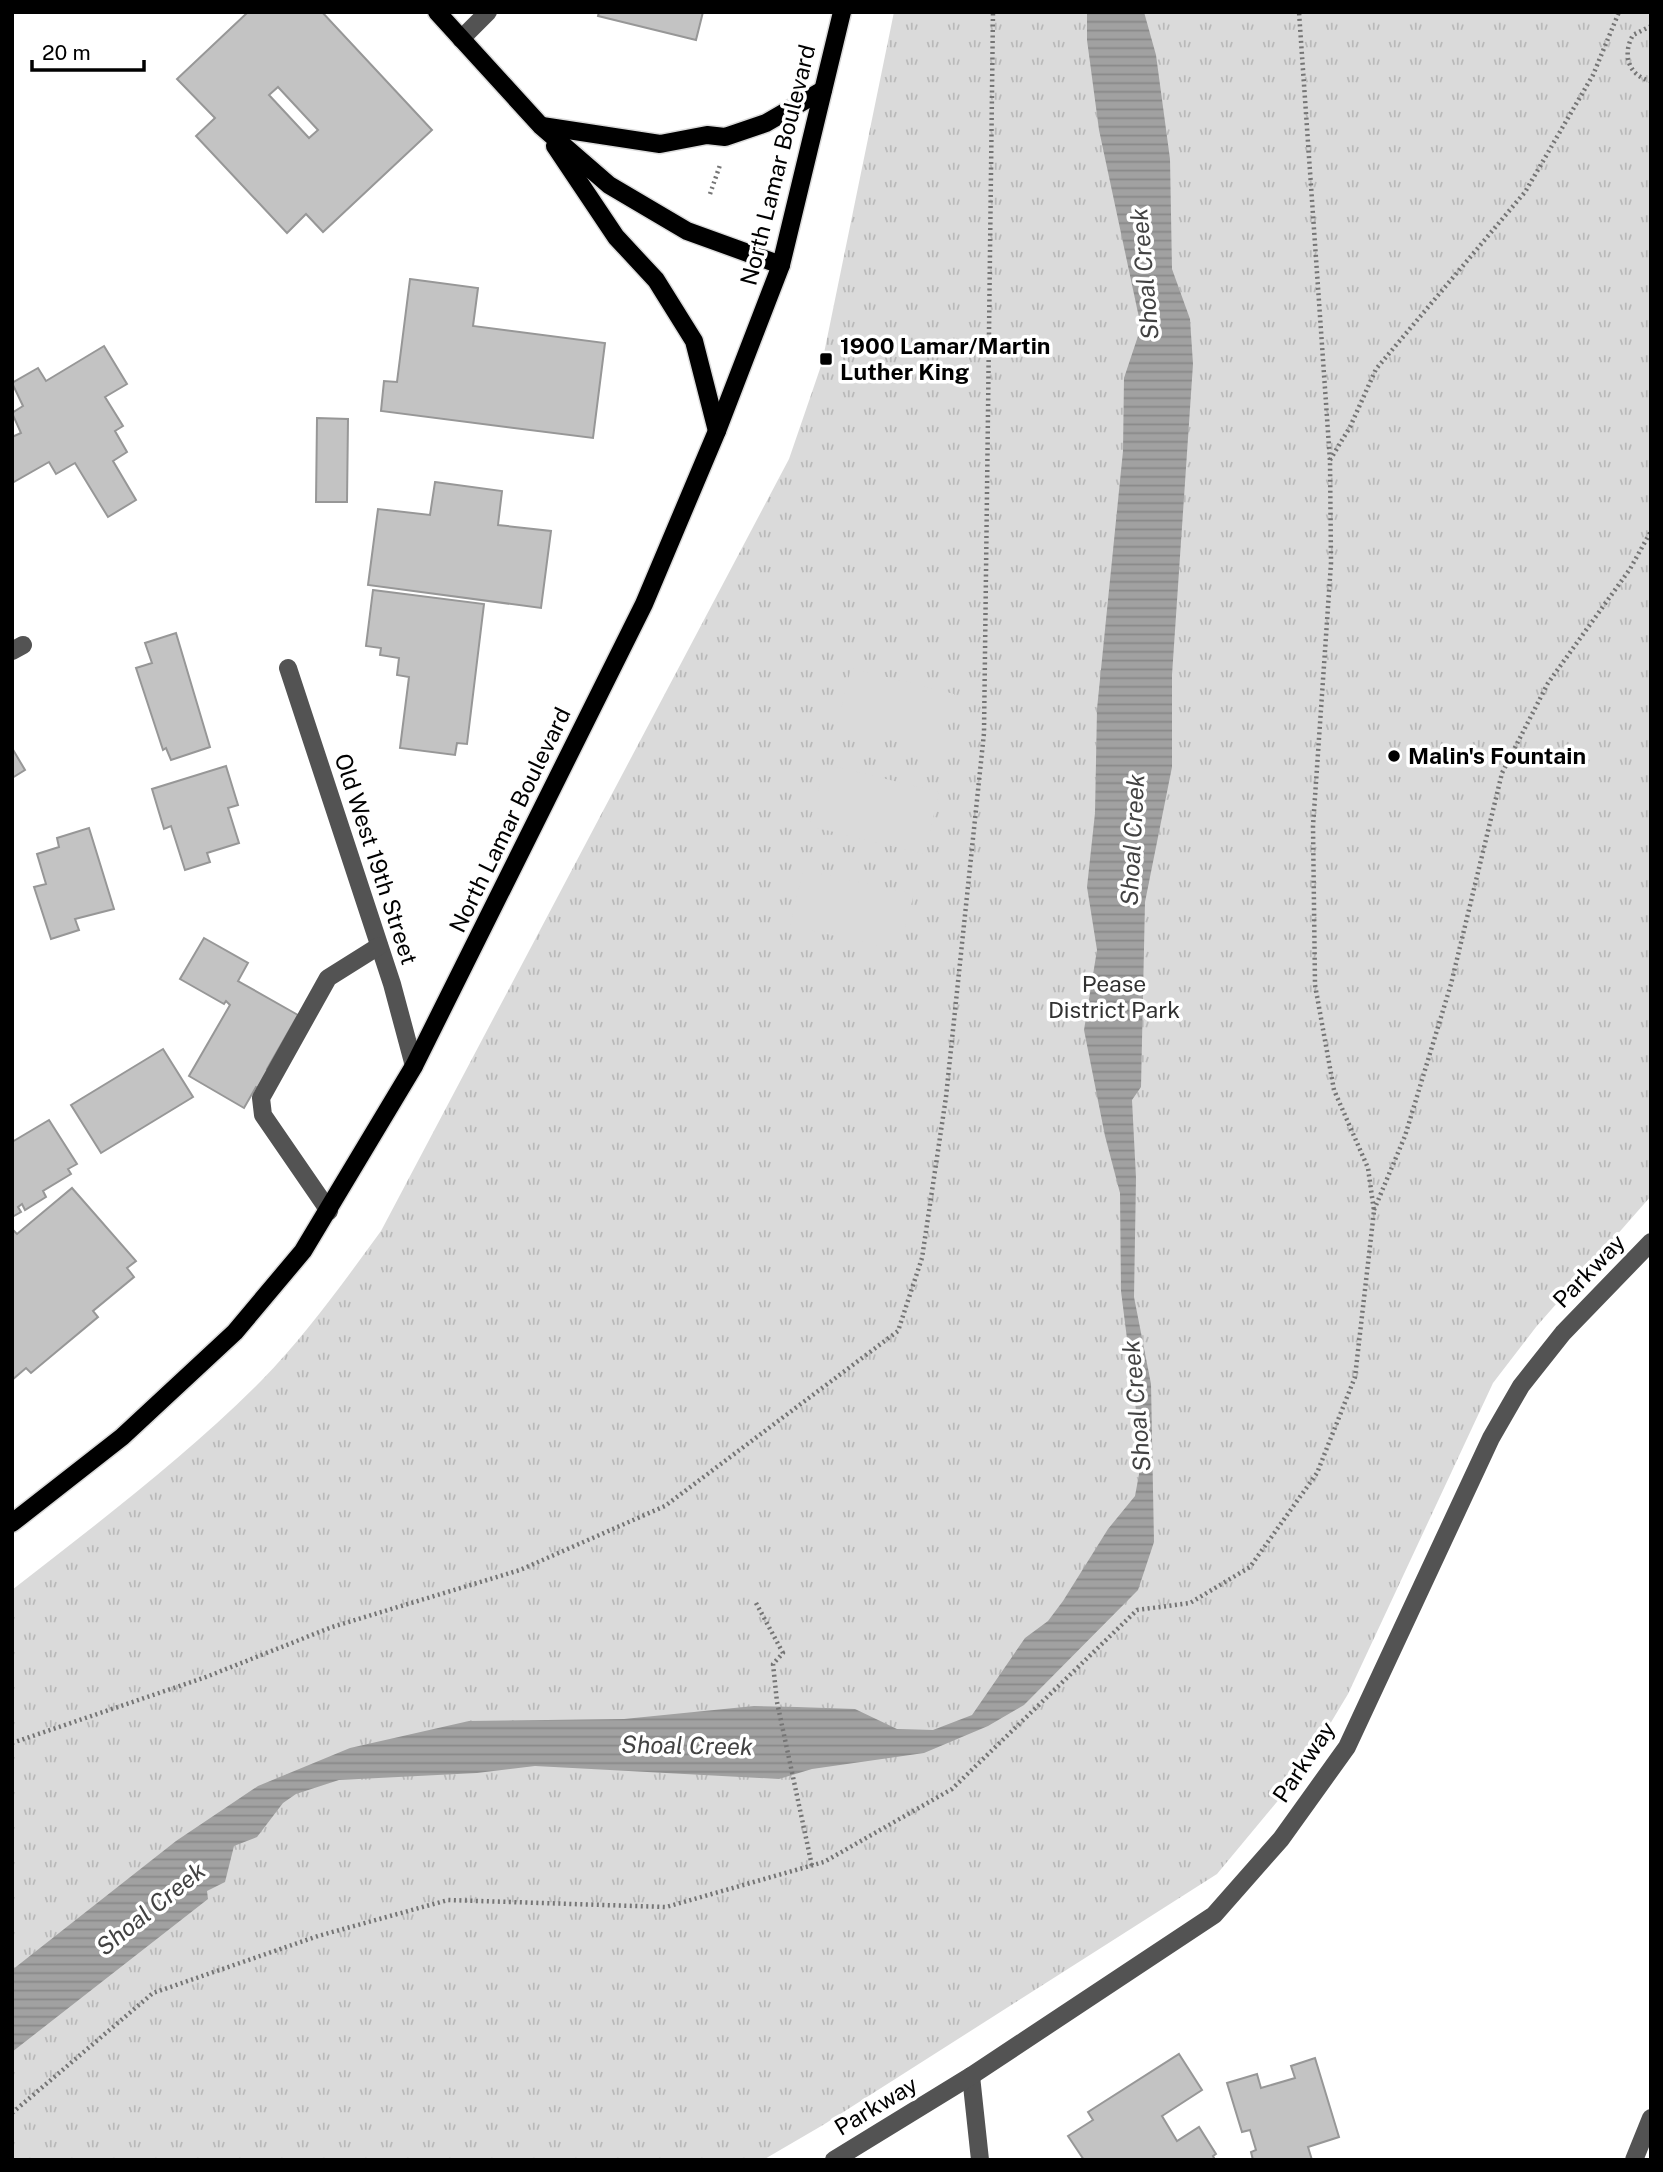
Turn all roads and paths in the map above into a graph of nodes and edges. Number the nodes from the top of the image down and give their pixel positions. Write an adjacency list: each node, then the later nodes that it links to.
1 (437, 12): 8 (main road)
2 (488, 12): 8 (street)
3 (842, 12): 10 (main road, North Lamar Boulevard)
4 (993, 12): 26 (path)
5 (1299, 12): 16 (path)
6 (1619, 12): 16 (path)
7 (1651, 26): 9 (path)
8 (461, 39): 11 (main road)
9 (1651, 81)
10 (823, 90): 11 (main road); 14 (main road, North Lamar Boulevard)
11 (541, 126): 14 (main road); 15 (main road)
12 (723, 154): 13 (path)
13 (710, 194)
14 (781, 265): 15 (main road, North Lamar Boulevard)
15 (717, 431): 20 (main road, North Lamar Boulevard)
16 (1330, 461): 22 (path)
17 (1651, 531): 22 (path)
18 (288, 668): 19 (street, Old West 19th Street)
19 (379, 946): 20 (street, Old West 19th Street); 21 (street)
20 (414, 1066): 21 (main road, North Lamar Boulevard)
21 (329, 1210): 24 (main road, North Lamar Boulevard)
22 (1374, 1211): 27 (path)
23 (1651, 1242): 28 (street, Parkway)
24 (12, 1522)
25 (756, 1603): 27 (path)
26 (12, 1743)
27 (812, 1866): 29 (path)
28 (971, 2077): 31 (street, Parkway); 32 (street)
29 (12, 2113)
30 (1651, 2118): 33 (street)
31 (834, 2160)
32 (980, 2160)
33 (1634, 2160)

